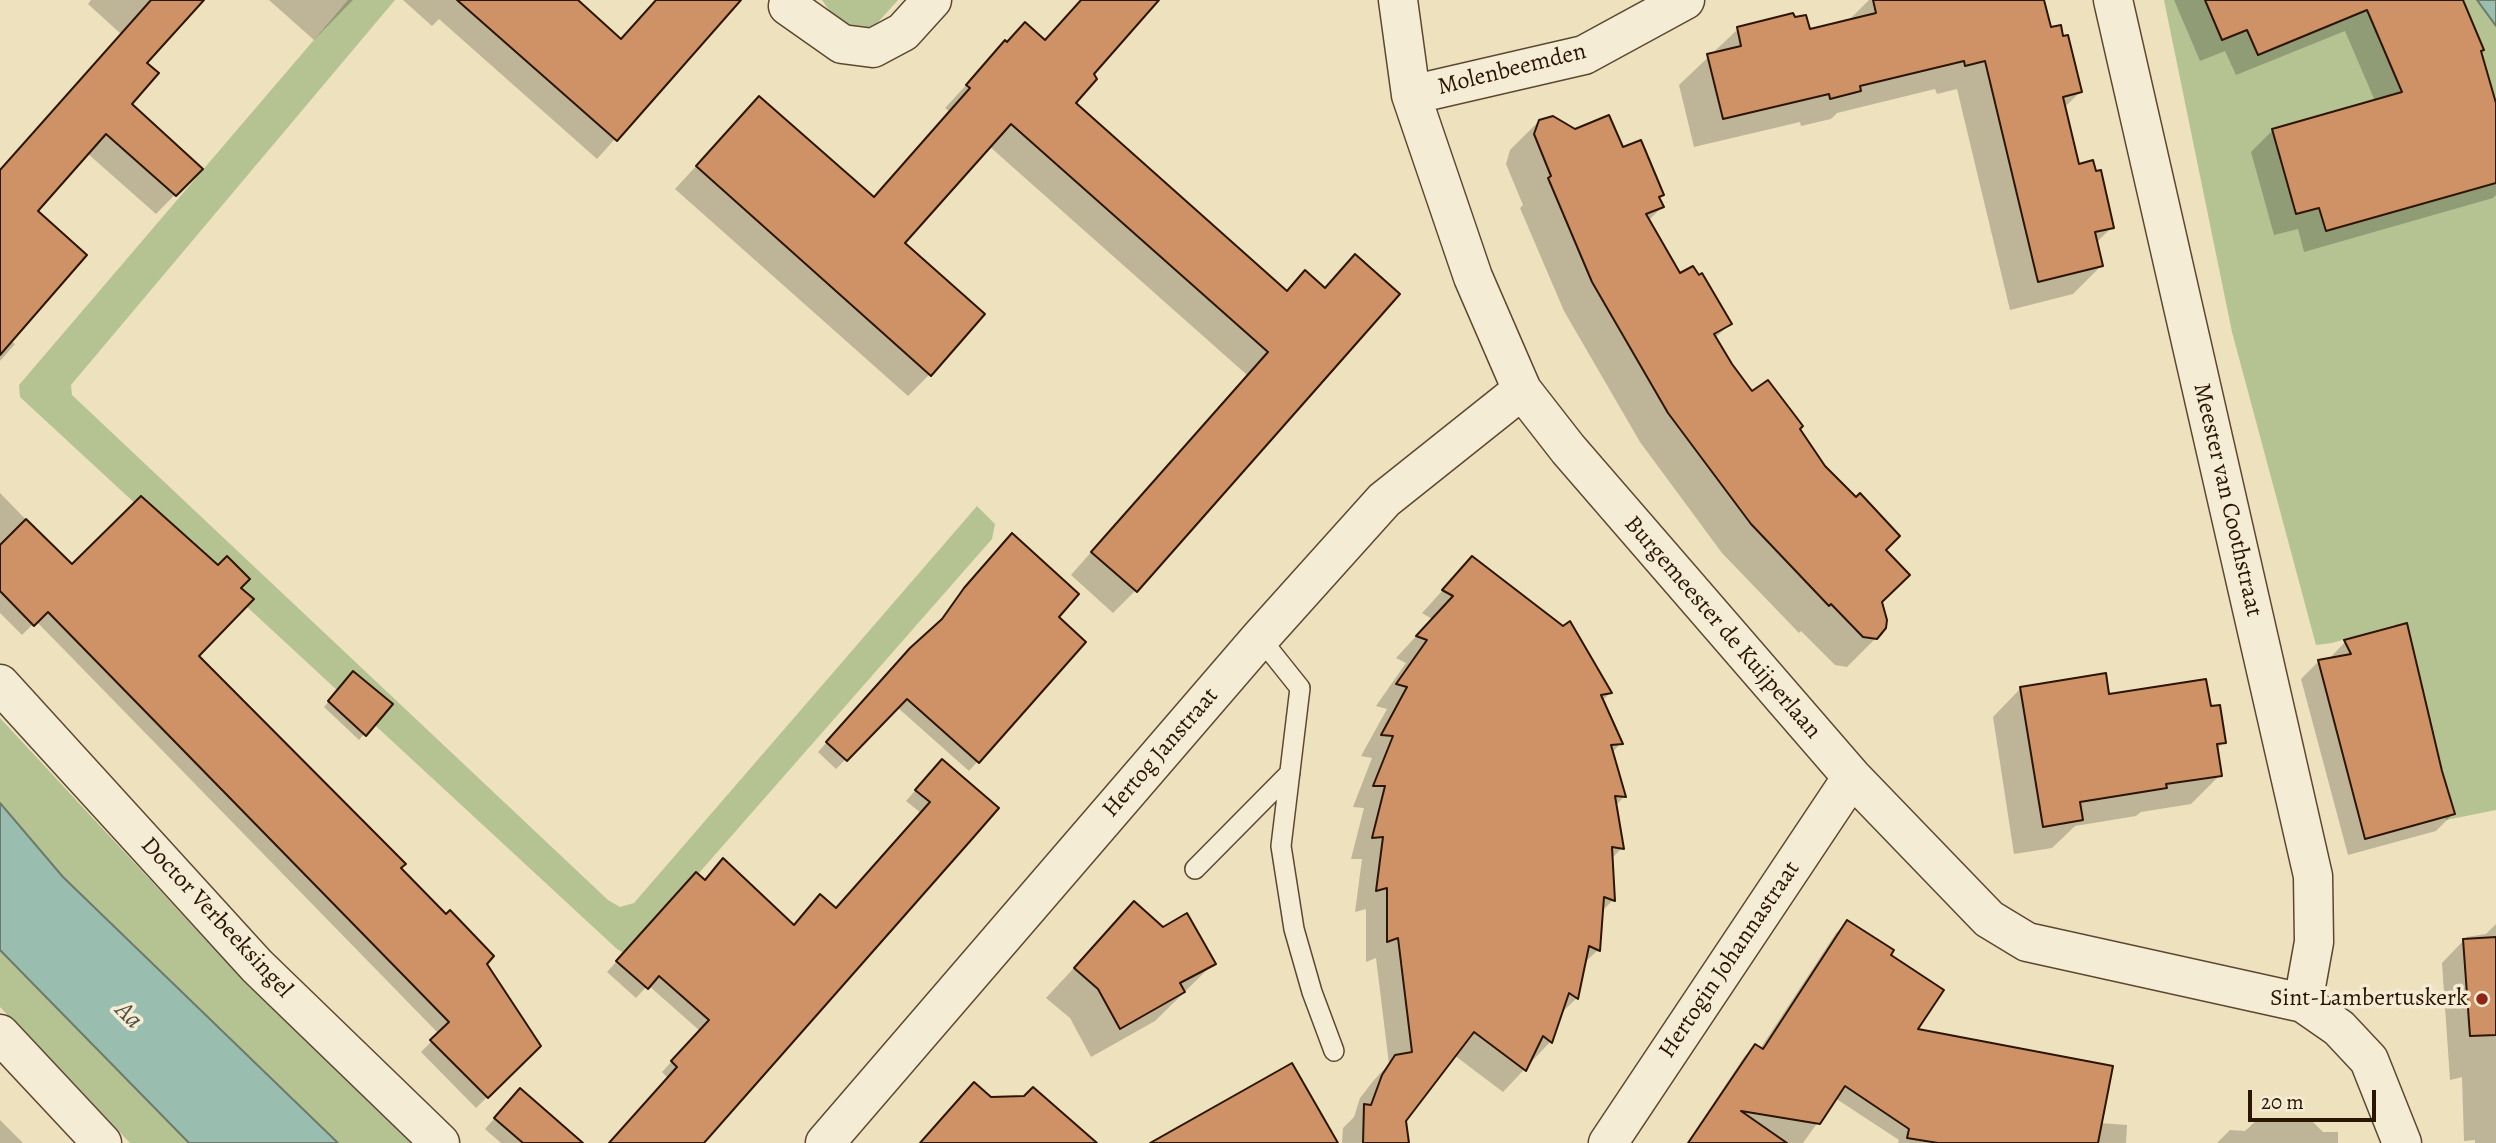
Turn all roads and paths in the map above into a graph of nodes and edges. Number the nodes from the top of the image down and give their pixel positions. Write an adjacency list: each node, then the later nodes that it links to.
1 (932, 0): 5 (street)
2 (1398, 0): 6 (street, Burgemeester de Kuijperlaan)
3 (1685, 0): 6 (street, Molenbeemden)
4 (2113, 0): 13 (street, Meester van Coothstraat)
5 (788, 6)
6 (1412, 95): 7 (street, Burgemeester de Kuijperlaan)
7 (1522, 390): 8 (street, Hertog Janstraat); 11 (street, Burgemeester de Kuijperlaan)
8 (1260, 638): 10 (lane); 18 (street, Hertog Janstraat)
9 (0, 684): 17 (street, Doctor Verbeeksingel)
10 (1290, 773): 12 (lane); 15 (lane)
11 (1852, 777): 13 (street, Burgemeester de Kuijperlaan); 19 (street, Hertogin Johannastraat)
12 (1195, 869)
13 (2303, 1003): 20 (street)
14 (0, 1034): 16 (street)
15 (1334, 1051)
16 (102, 1143)
17 (440, 1143)
18 (825, 1143)
19 (1608, 1143)
20 (2402, 1143)

